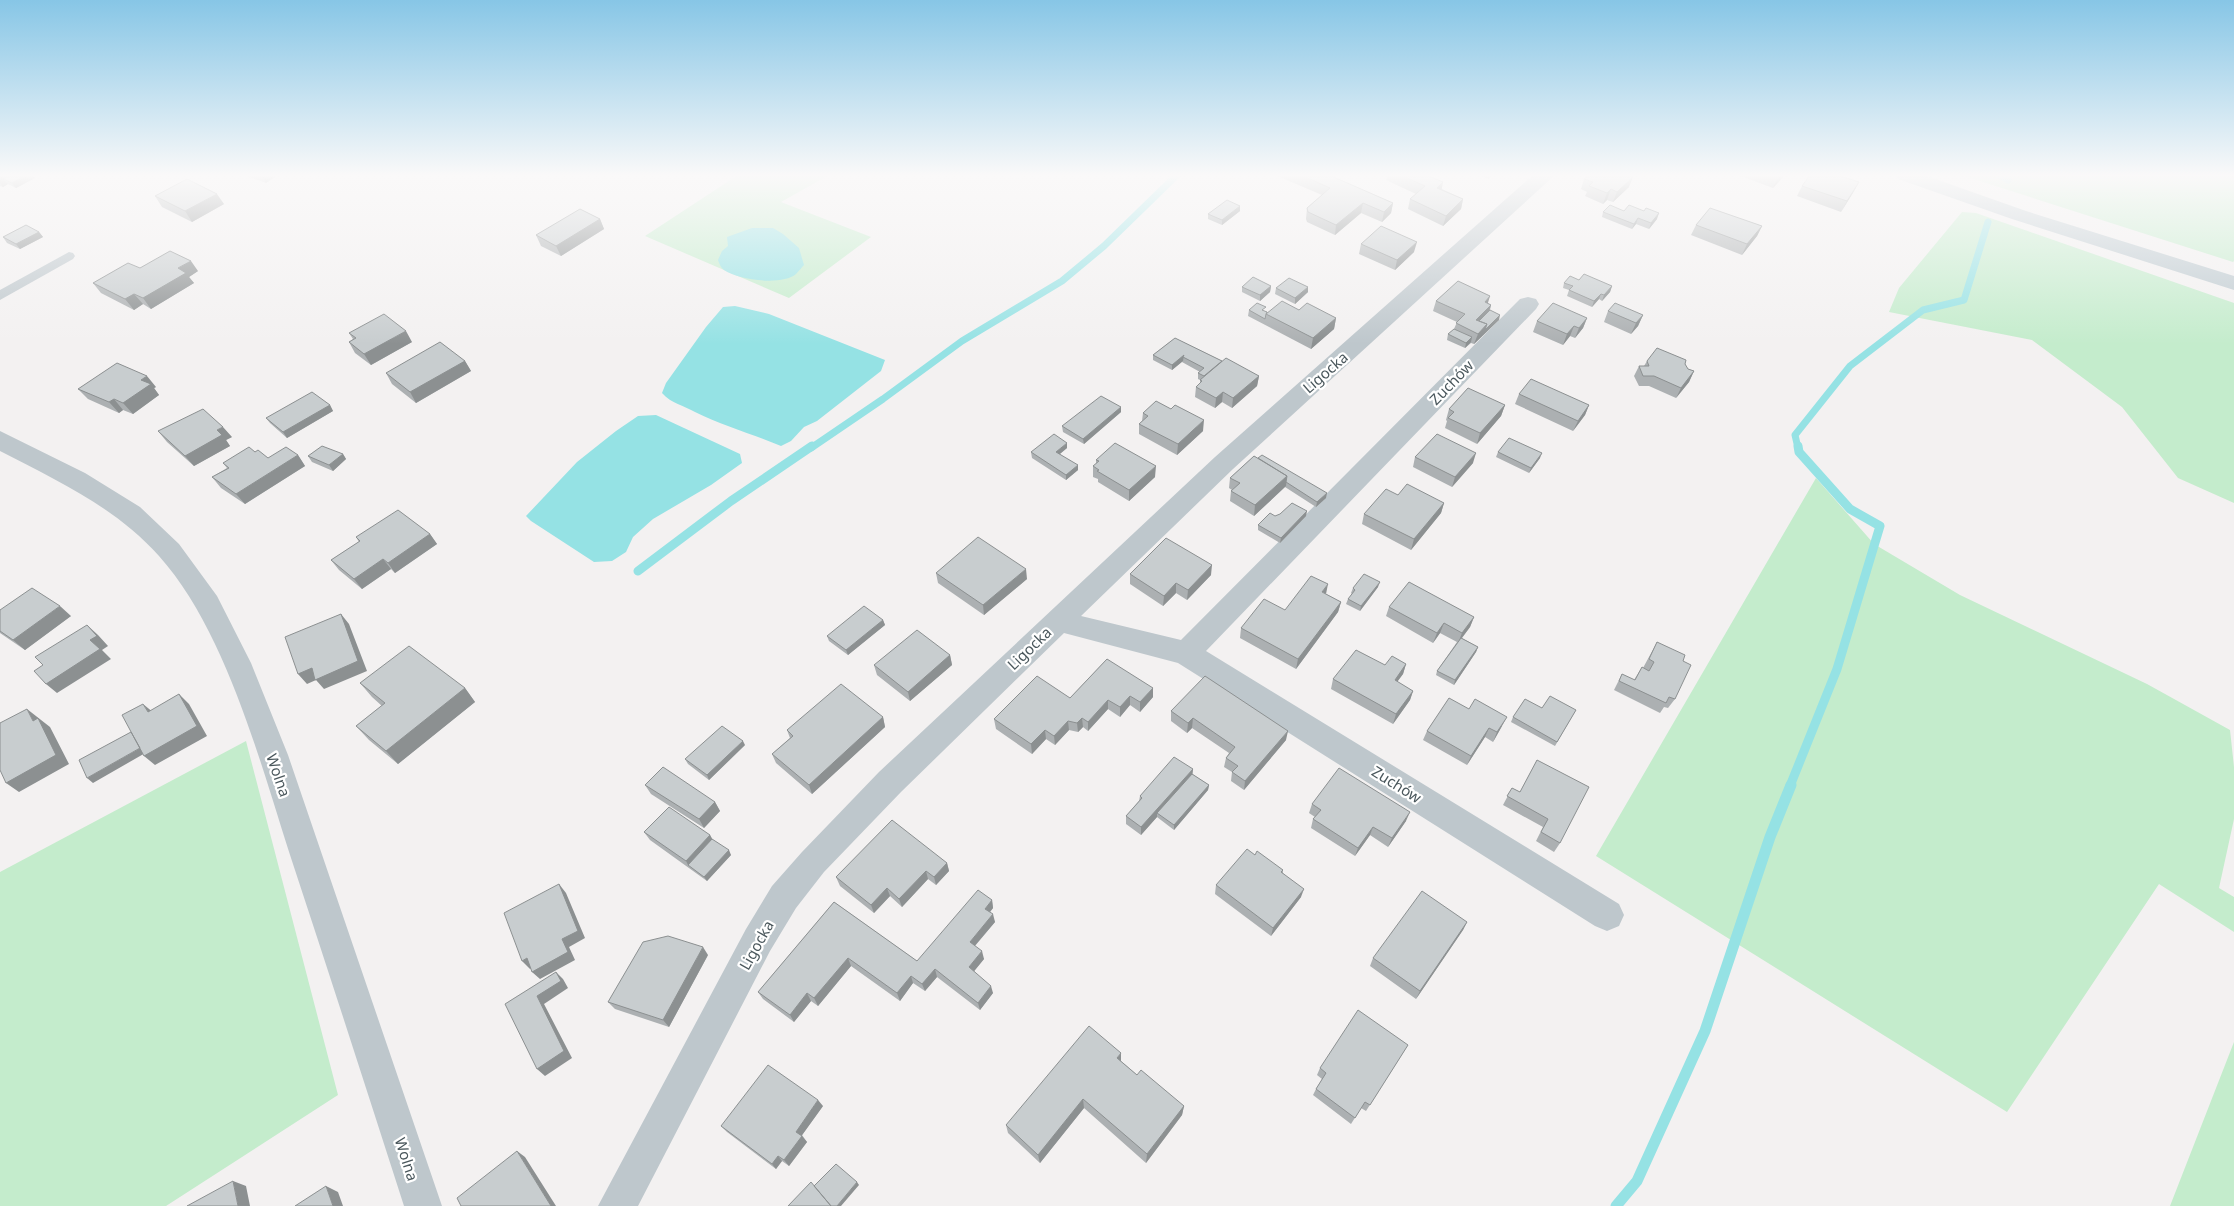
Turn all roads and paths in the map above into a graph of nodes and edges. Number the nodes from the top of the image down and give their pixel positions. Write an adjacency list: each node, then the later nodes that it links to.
1 (1482, 231): 9 (street, Ligocka)
2 (2074, 231): 5 (main road)
3 (2109, 231): 5 (main road)
4 (69, 256): 6 (lane)
5 (2234, 282)
6 (0, 296)
7 (1528, 304): 10 (street, Zuchów)
8 (0, 440): 12 (street, Wolna)
9 (1060, 618): 10 (street, Zuchów); 13 (street, Ligocka)
10 (1186, 653): 11 (street, Zuchów)
11 (1607, 914)
12 (423, 1206)
13 (617, 1206)

